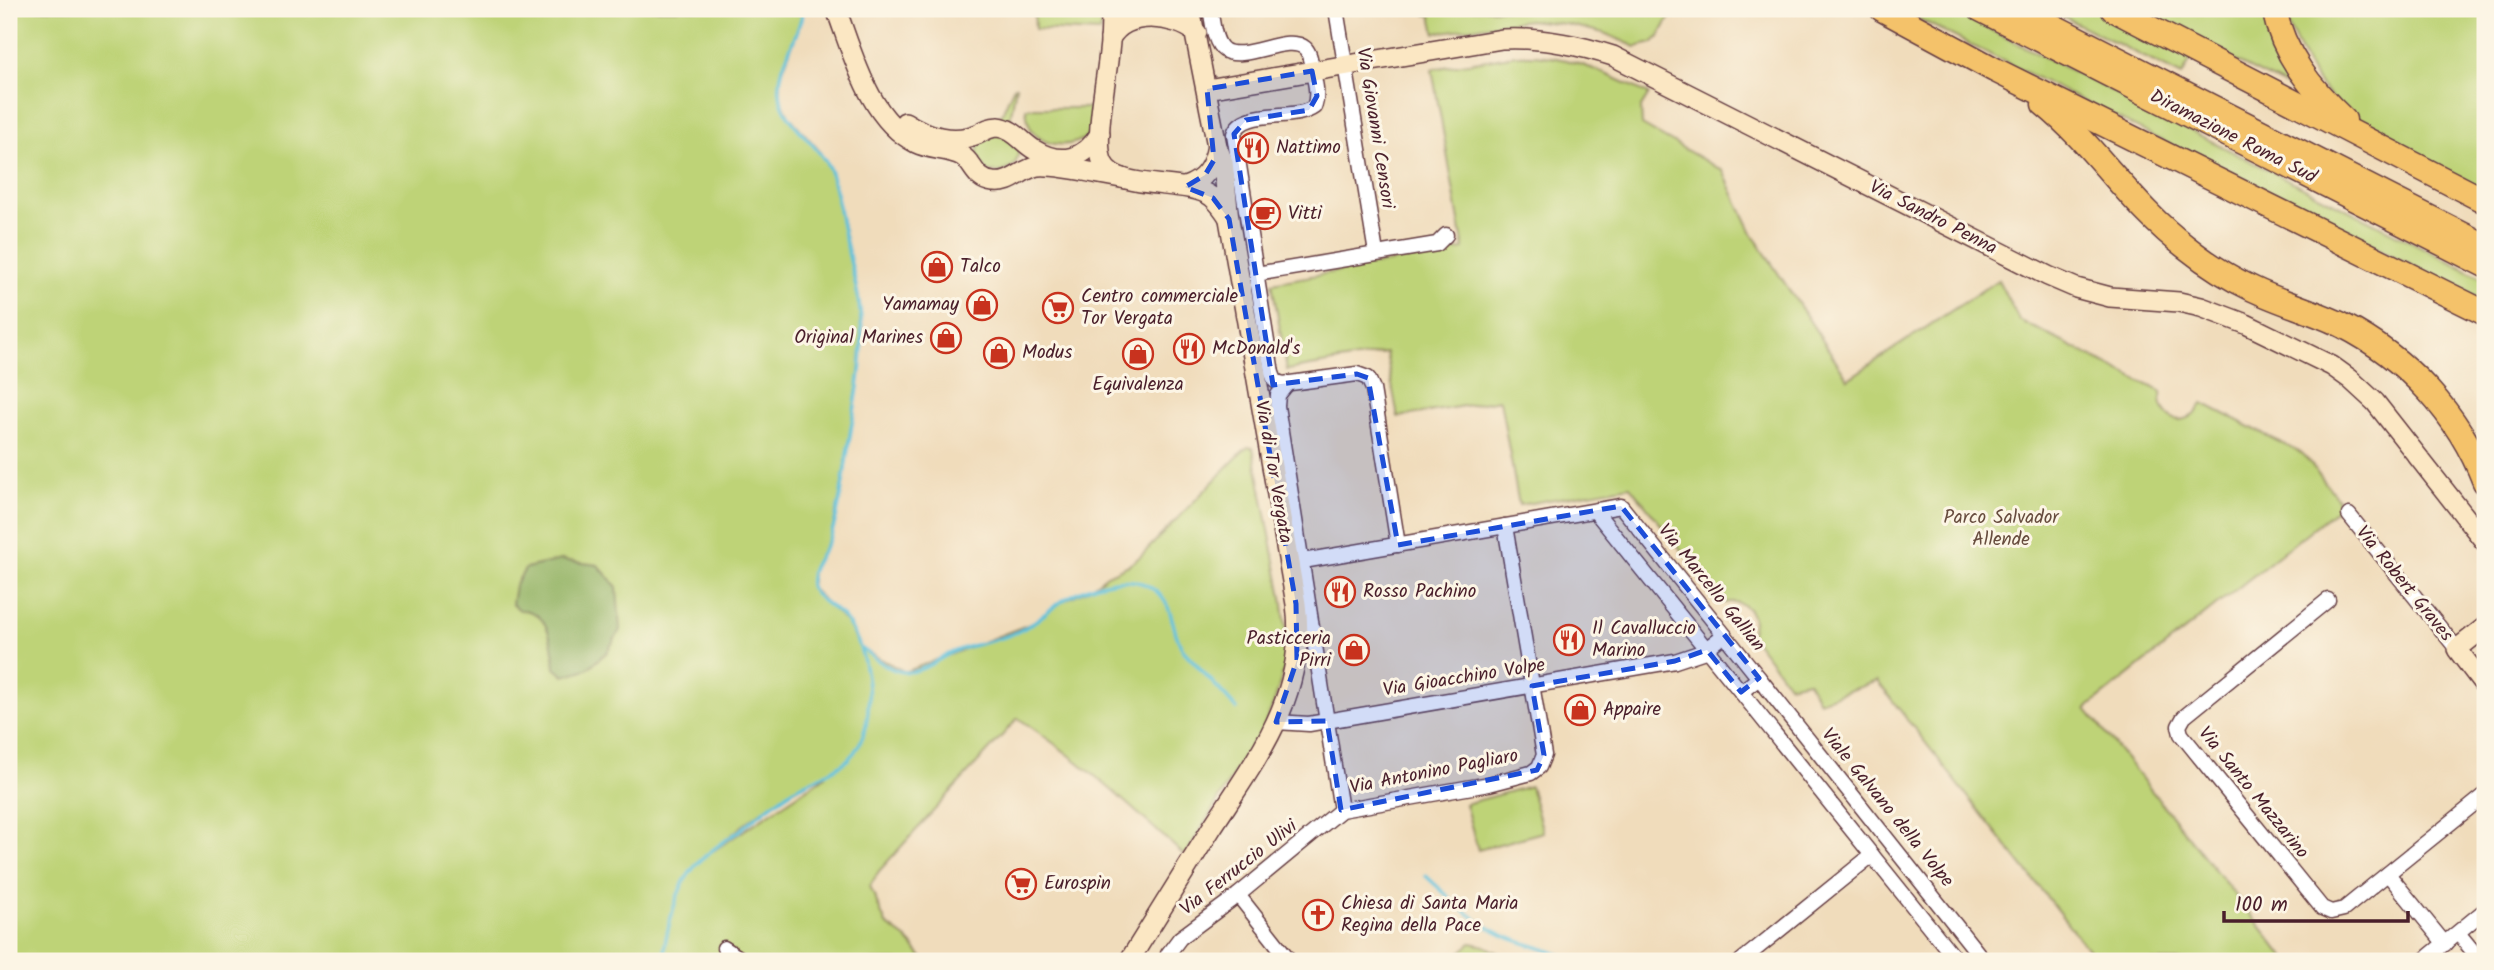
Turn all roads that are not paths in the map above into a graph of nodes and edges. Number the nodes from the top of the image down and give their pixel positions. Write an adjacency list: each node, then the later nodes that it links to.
1 (836, 9): 21 (street)
2 (850, 9): 18 (street)
3 (1111, 9): 13 (street)
4 (1190, 9): 12 (street, Via di Tor Vergata)
5 (1210, 9): 16 (street)
6 (1336, 9): 14 (street, Via Giovanni Censori)
7 (1882, 9): 15 (highway)
8 (1980, 9): 30 (highway, Diramazione Roma Sud)
9 (2017, 9): 28 (highway, Diramazione Roma Sud)
10 (2113, 9): 23 (highway)
11 (2274, 9): 23 (highway)
12 (1197, 33): 13 (street); 17 (street, Via di Tor Vergata)
13 (1110, 39): 19 (street)
14 (1346, 66): 16 (street, Via Sandro Penna); 29 (street, Via Giovanni Censori); 38 (street, Via Sandro Penna)
15 (1995, 69): 32 (highway); 34 (highway)
16 (1312, 71): 17 (street, Via Sandro Penna); 31 (street, Via di Tor Vergata)
17 (1207, 89): 20 (street, Via di Tor Vergata)
18 (979, 133): 19 (street); 21 (street)
19 (1100, 134): 22 (street)
20 (1217, 146): 24 (street); 26 (street, Via di Tor Vergata)
21 (969, 164): 22 (street)
22 (1122, 178): 24 (street)
23 (2440, 178): 25 (highway)
24 (1185, 187): 26 (street)
25 (2485, 201)
26 (1229, 219): 33 (street, Via di Tor Vergata)
27 (1446, 234): 29 (street)
28 (2485, 246)
29 (1376, 254): 31 (street)
30 (2485, 265)
31 (1256, 274): 33 (street, Via di Tor Vergata)
32 (2485, 313)
33 (1272, 376): 39 (street); 40 (street, Via di Tor Vergata); 51 (street, Via di Tor Vergata)
34 (2485, 482)
35 (1595, 511): 37 (street, Via Marcello Gallian); 43 (street, Via Marcello Gallian); 44 (street)
36 (2349, 515): 45 (street, Via Robert Graves)
37 (1505, 526): 39 (street, Via Marcello Gallian); 47 (street, Via Antonino Pagliaro)
38 (2485, 542)
39 (1398, 545): 40 (street, Via Marcello Gallian)
40 (1303, 561): 50 (street, Via di Tor Vergata)
41 (2328, 600): 55 (street, Via Santo Mazzarino)
42 (2485, 627): 45 (street)
43 (1724, 635): 44 (street, Via Gioacchino Volpe); 46 (street, Via Marcello Gallian)
44 (1707, 649): 47 (street, Via Gioacchino Volpe); 49 (street)
45 (2457, 649): 48 (street, Via Robert Graves)
46 (1759, 678): 49 (street, Via Marcello Gallian); 68 (street, Viale Galvano della Volpe)
47 (1532, 686): 50 (street, Via Gioacchino Volpe); 53 (street, Via Antonino Pagliaro)
48 (2485, 686)
49 (1741, 692): 54 (street)
50 (1327, 721): 51 (street); 53 (street, Via di Tor Vergata)
51 (1276, 722): 63 (street, Via di Tor Vergata)
52 (2485, 795): 55 (street, Via Santo Mazzarino)
53 (1341, 810): 56 (street, Via Ferruccio Ulivi)
54 (1872, 855): 66 (street); 67 (street)
55 (2388, 874): 59 (street)
56 (1238, 895): 64 (street, Via Ferruccio Ulivi); 65 (street)
57 (2485, 910): 58 (street)
58 (2458, 933): 59 (street); 61 (street)
59 (2445, 944): 69 (street)
60 (724, 948): 62 (street)
61 (2481, 955)
62 (744, 961)
63 (1129, 961)
64 (1167, 961)
65 (1290, 961)
66 (1741, 961)
67 (1957, 961)
68 (1984, 961)
69 (2423, 961)

